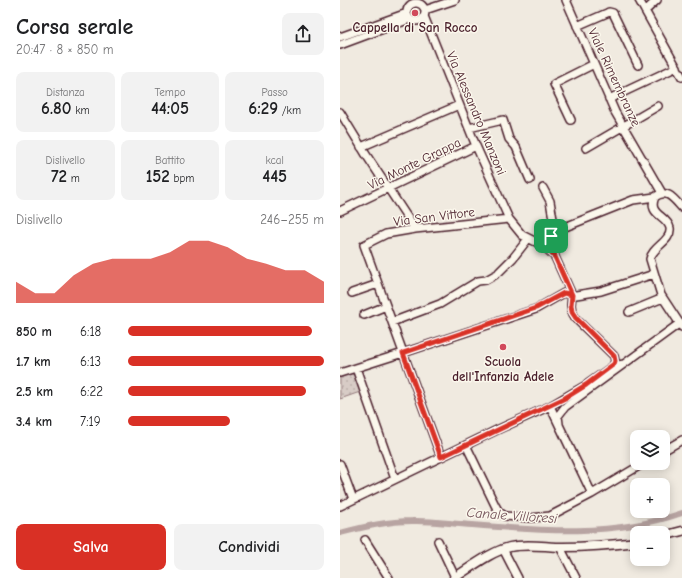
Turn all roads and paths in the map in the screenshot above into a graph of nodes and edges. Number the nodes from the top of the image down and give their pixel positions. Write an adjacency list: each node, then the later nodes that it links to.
1 (455, 0): 5 (street)
2 (566, 0): 8 (street, Viale Rimembranze)
3 (639, 0): 6 (street)
4 (657, 0): 6 (street)
5 (419, 6): 7 (street); 7 (street); 16 (street, Via Alessandro Manzoni)
6 (645, 11): 13 (street)
7 (408, 16): 9 (street); 10 (street)
8 (577, 26): 11 (street, Viale Rimembranze); 12 (street)
9 (340, 37)
10 (340, 45)
11 (594, 64): 15 (street, Viale Rimembranze); 19 (street)
12 (638, 65)
13 (677, 67): 14 (street); 15 (street)
14 (682, 77)
15 (609, 99): 20 (street, Viale Rimembranze)
16 (459, 105): 21 (street, Via Alessandro Manzoni); 23 (street)
17 (658, 106): 20 (street)
18 (340, 112): 23 (street)
19 (571, 120)
20 (623, 126): 24 (street); 28 (street, Viale Rimembranze)
21 (469, 128): 22 (street, Via Alessandro Manzoni); 25 (street)
22 (476, 146): 26 (street, Via Monte Grappa); 31 (street, Via Alessandro Manzoni)
23 (361, 147): 26 (street)
24 (586, 148)
25 (530, 180)
26 (388, 188): 30 (street, Via Monte Grappa); 32 (street)
27 (543, 188): 33 (street)
28 (658, 195): 29 (street); 33 (street); 37 (street)
29 (682, 208)
30 (340, 211)
31 (509, 219): 32 (street, Via San Vittore); 34 (street, Via Alessandro Manzoni)
32 (415, 229): 38 (street, Via San Vittore)
33 (553, 234): 35 (street); 36 (street)
34 (530, 240): 35 (street); 45 (street)
35 (540, 242): 36 (street)
36 (555, 257): 40 (street)
37 (654, 274): 40 (street); 41 (street)
38 (378, 284): 39 (street); 42 (street)
39 (352, 294)
40 (572, 295): 47 (street); 49 (street)
41 (663, 298): 43 (street); 46 (street)
42 (386, 306): 44 (street); 45 (street)
43 (629, 312)
44 (364, 315)
45 (392, 322): 47 (street)
46 (681, 325): 49 (street)
47 (403, 353): 48 (street); 58 (street)
48 (356, 368): 50 (street); 61 (street)
49 (614, 368): 51 (street); 53 (street)
50 (340, 373)
51 (559, 401): 52 (street); 53 (street)
52 (550, 406): 54 (street); 56 (street)
53 (563, 409): 54 (street)
54 (559, 424): 62 (street)
55 (682, 440): 57 (street)
56 (466, 445): 58 (street); 62 (street)
57 (670, 447)
58 (441, 457): 61 (street)
59 (340, 464): 63 (street)
60 (632, 470): 62 (street)
61 (395, 479): 63 (street)
62 (592, 494)
63 (353, 499): 64 (street)
64 (340, 506)
65 (682, 531): 66 (street)
66 (670, 534)
67 (366, 540): 73 (street)
68 (438, 541): 72 (street)
69 (630, 543): 70 (street)
70 (560, 547): 71 (street); 75 (street)
71 (503, 549): 72 (street); 74 (street)
72 (458, 577)
73 (389, 578)
74 (518, 578)
75 (576, 578)

